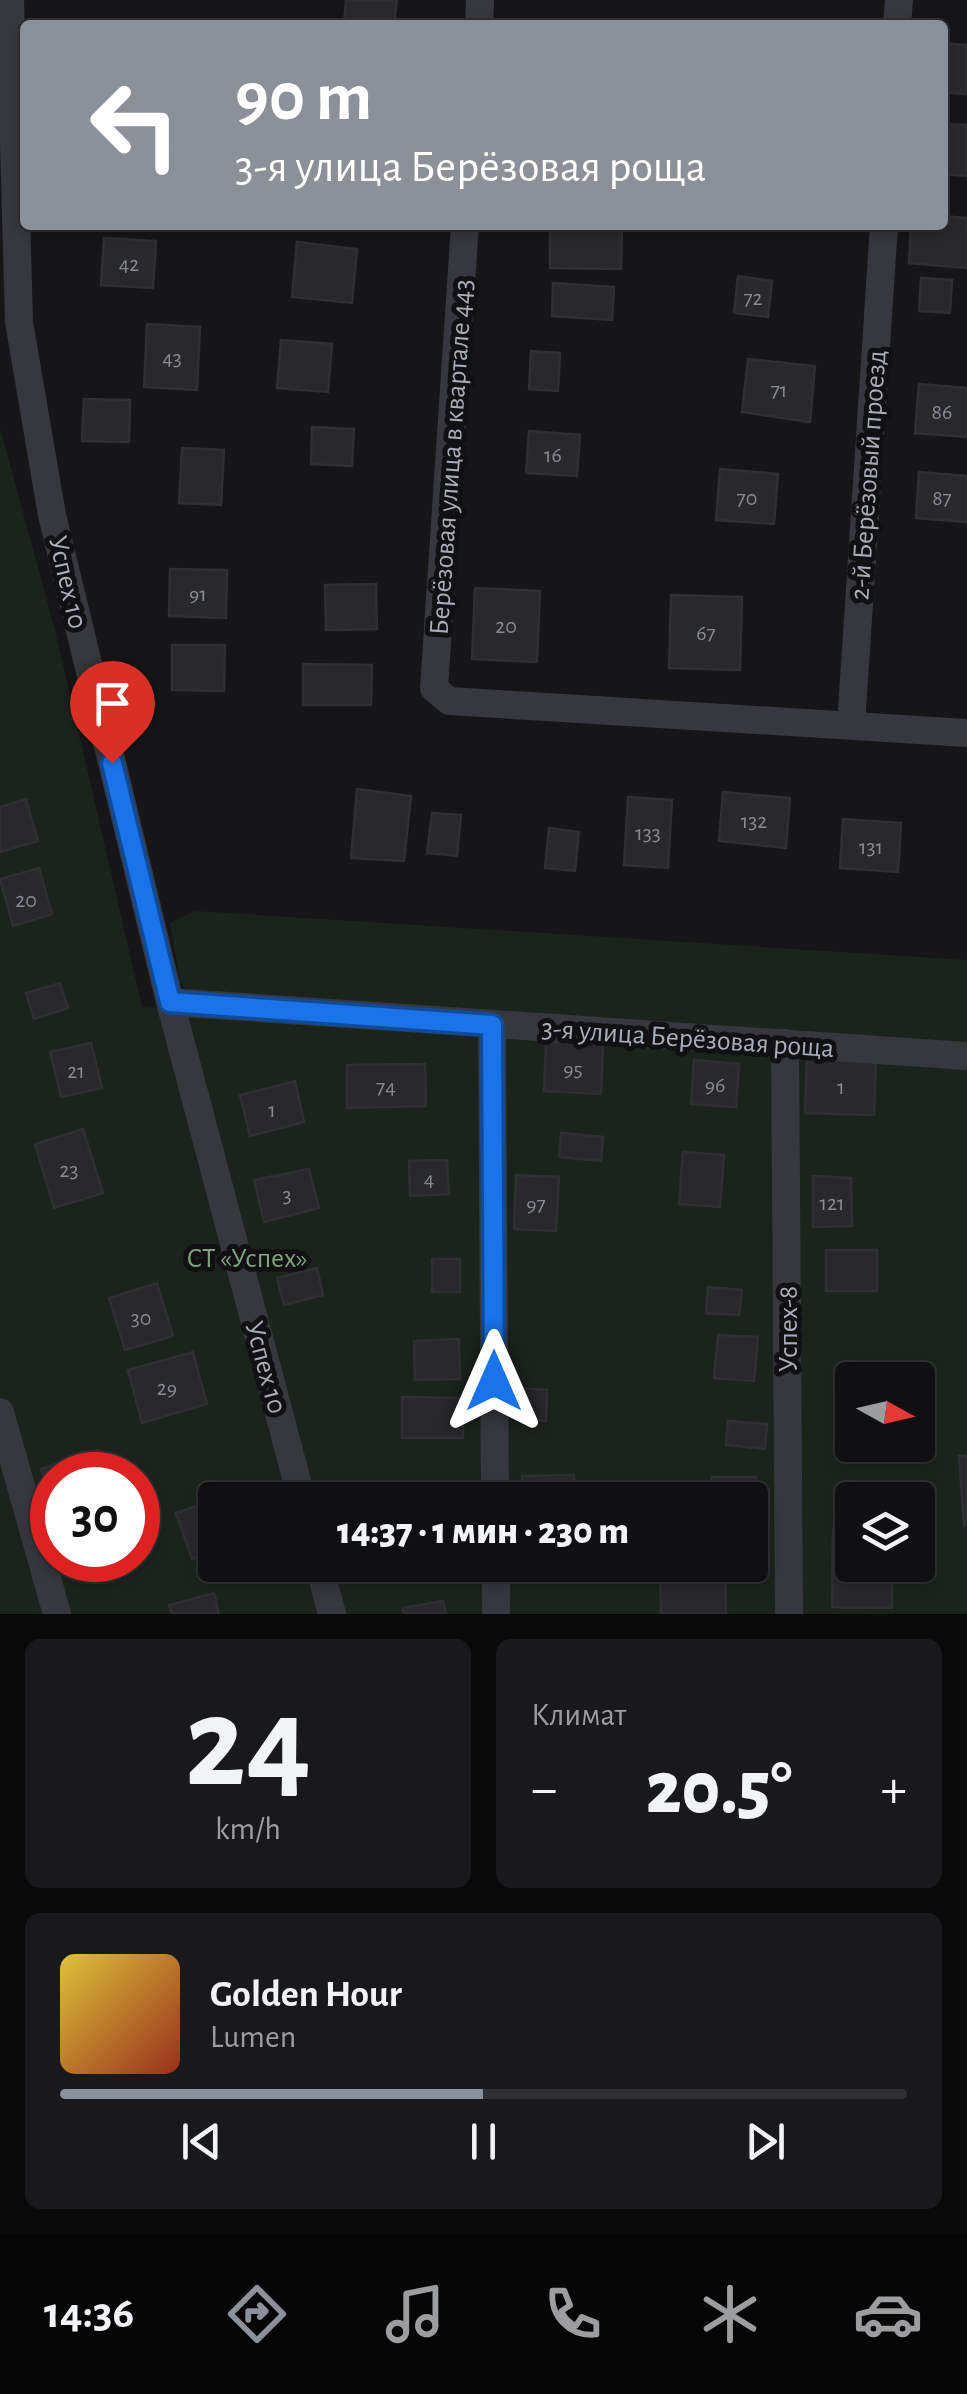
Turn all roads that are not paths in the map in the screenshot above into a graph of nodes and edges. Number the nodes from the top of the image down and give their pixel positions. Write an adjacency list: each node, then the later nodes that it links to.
1 (10, 0): 2 (street, Успех 10)
2 (5, 130): 7 (street, Успех 10)
3 (465, 230): 5 (street, Берёзовая улица в квартале 443)
4 (884, 230): 5 (street, 2-й Берёзовый проезд)
5 (851, 725): 6 (street)
6 (967, 733)
7 (170, 1002): 8 (street, 3-я улица Берёзовая роща); 12 (street, Успех 10)
8 (492, 1025): 9 (street, 3-я улица Берёзовая роща); 13 (street)
9 (784, 1043): 10 (street, 3-я улица Берёзовая роща); 19 (street, Успех-8)
10 (967, 1056)
11 (0, 1412): 16 (street)
12 (297, 1482)
13 (495, 1482)
14 (324, 1582): 17 (street)
15 (496, 1582): 18 (street)
16 (58, 1614)
17 (332, 1614)
18 (496, 1614)
19 (790, 1614)

